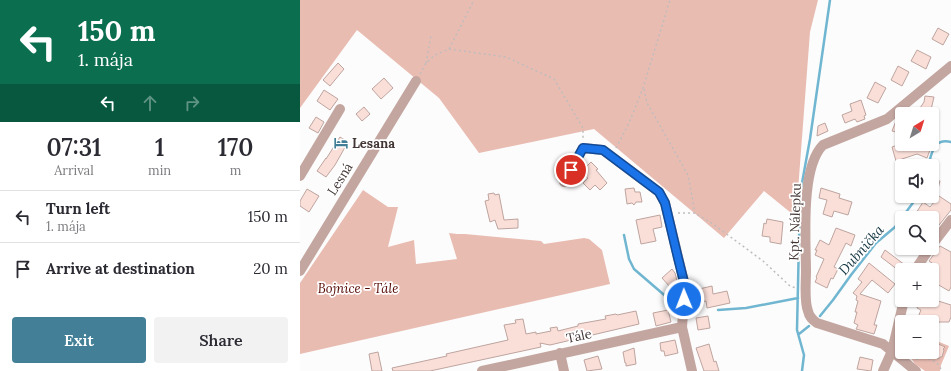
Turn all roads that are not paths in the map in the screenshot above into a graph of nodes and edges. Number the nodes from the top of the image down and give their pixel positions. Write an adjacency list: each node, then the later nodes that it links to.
1 (951, 66): 11 (street, Kpt. Nálepku)
2 (416, 81): 8 (street, Lesná)
3 (340, 109): 4 (street)
4 (300, 176)
5 (564, 182): 10 (street)
6 (951, 220): 7 (street)
7 (939, 236)
8 (300, 271)
9 (902, 307): 11 (street)
10 (682, 327): 12 (street, Tále); 15 (street)
11 (892, 351): 16 (street); 17 (street, Kpt. Nálepku)
12 (560, 353): 13 (street, Tále); 14 (street)
13 (482, 371)
14 (564, 371)
15 (692, 371)
16 (883, 371)
17 (916, 371)

